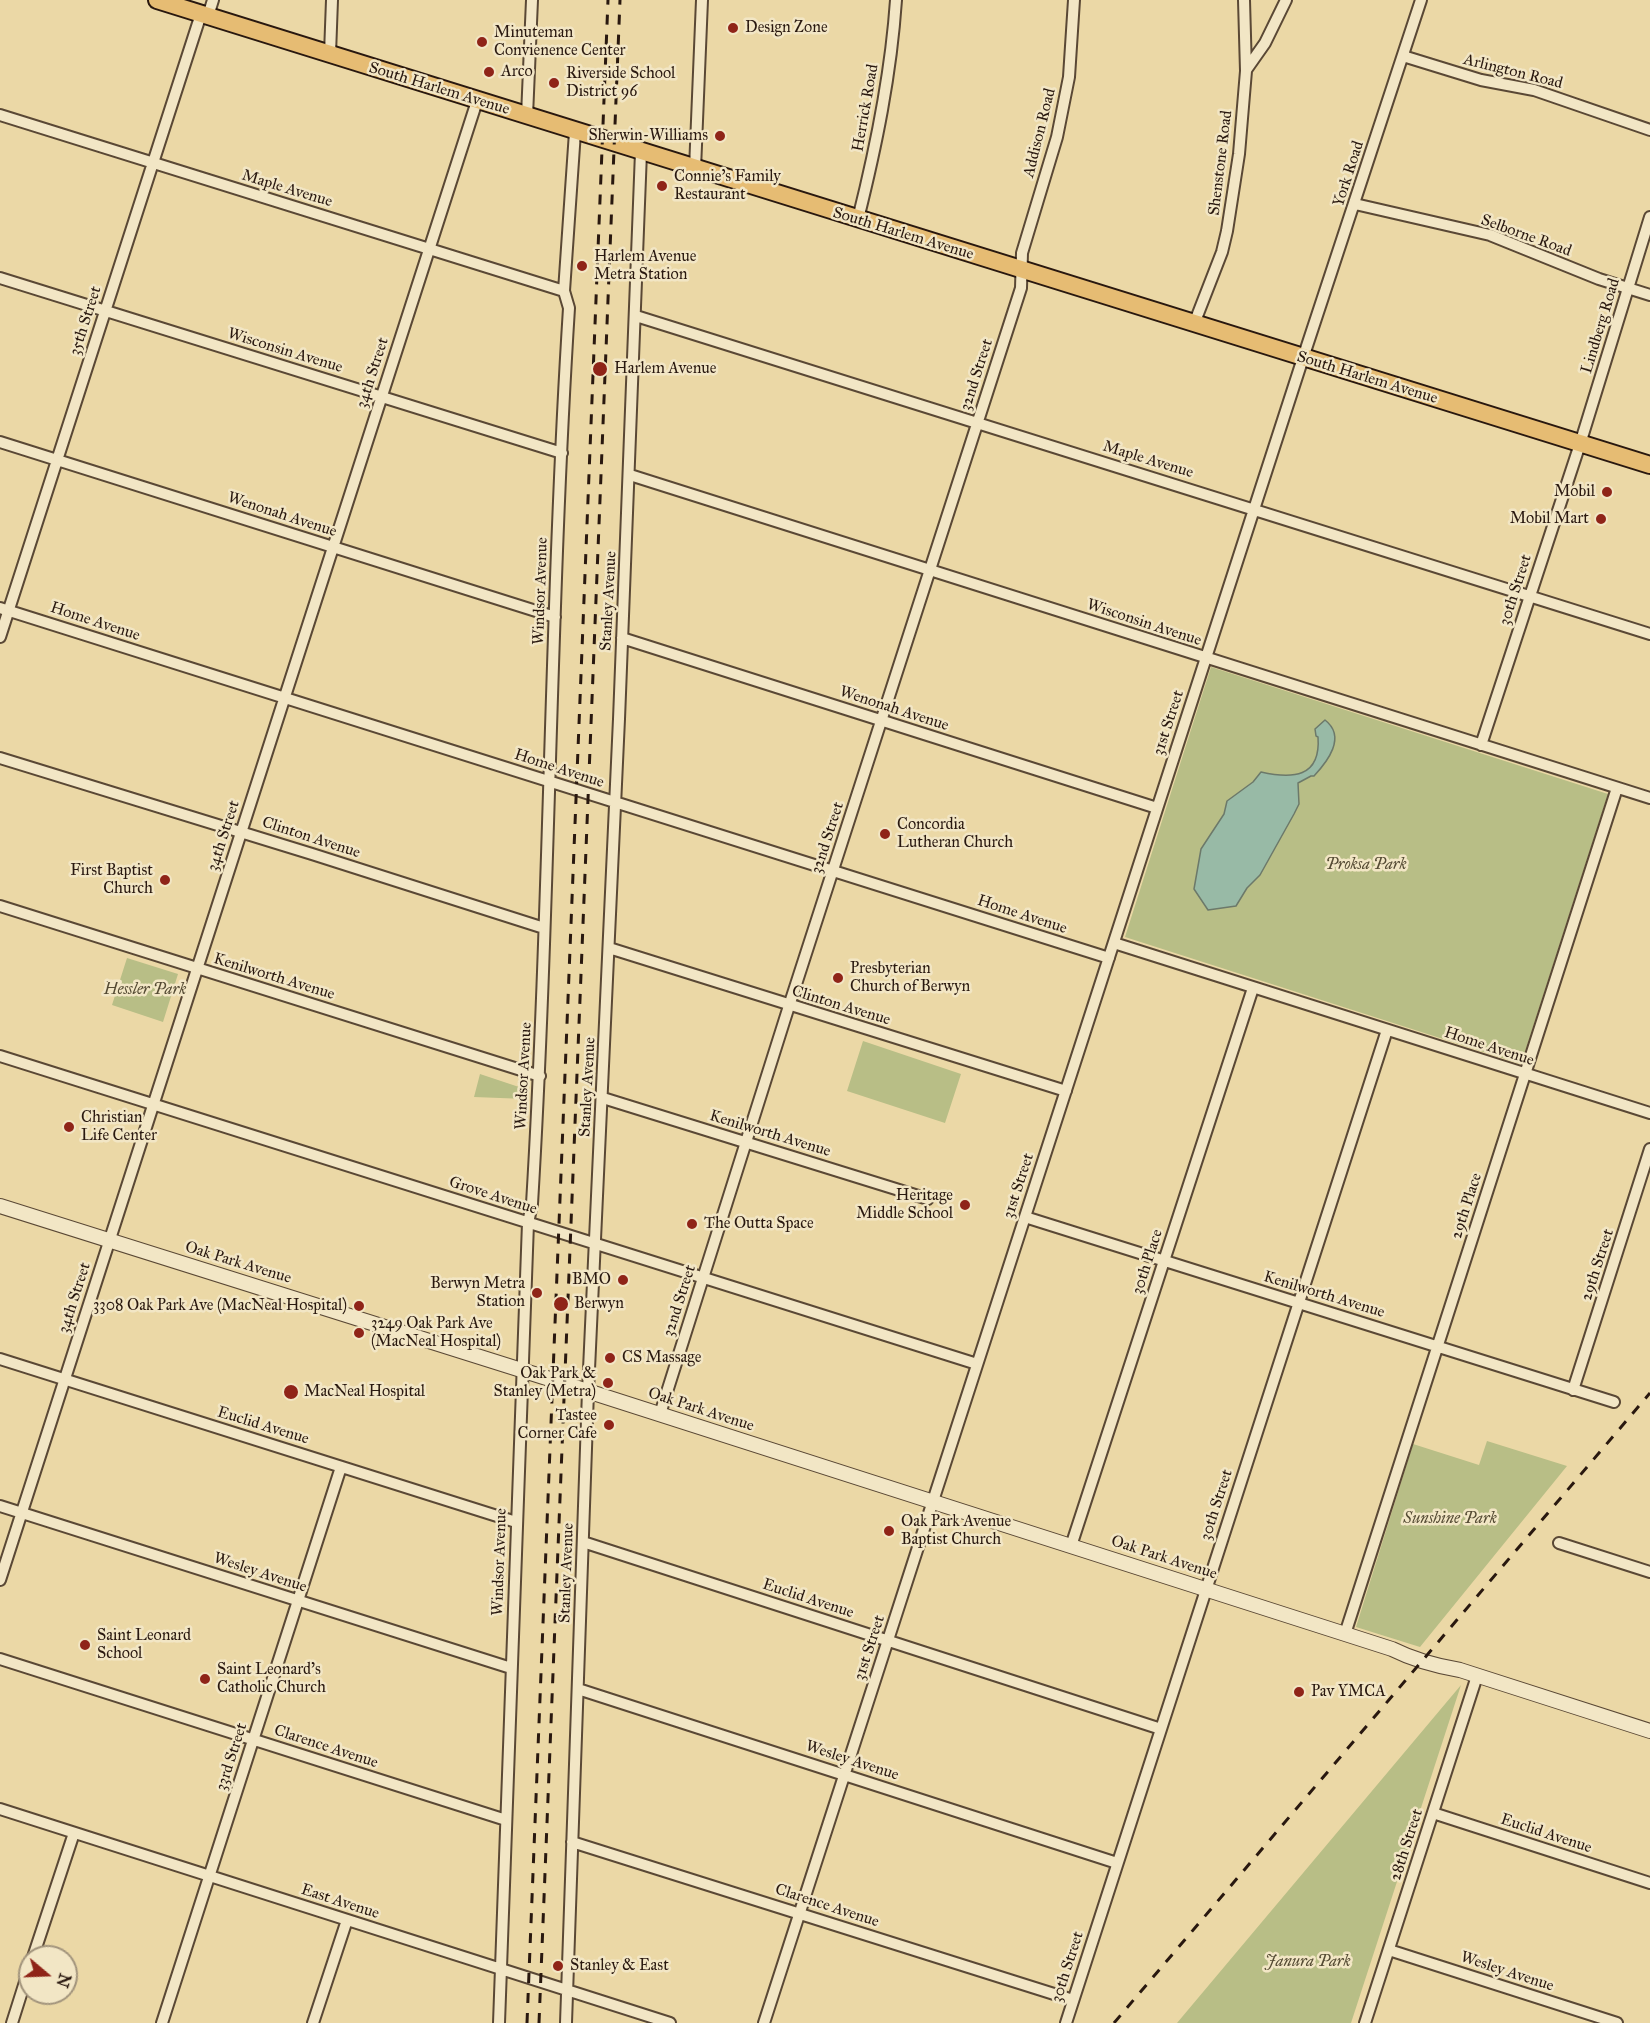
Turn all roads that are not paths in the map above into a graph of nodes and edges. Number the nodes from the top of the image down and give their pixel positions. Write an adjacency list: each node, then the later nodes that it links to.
1 (157, 0): 10 (main road, South Harlem Avenue)
2 (332, 0): 11 (street)
3 (532, 0): 16 (street)
4 (702, 0): 21 (street)
5 (896, 0): 24 (street, Herrick Road)
6 (1074, 0): 26 (street, Addison Road)
7 (1244, 0): 13 (street, Shenstone Road)
8 (1286, 0): 13 (street)
9 (1421, 0): 12 (street, York Road)
10 (207, 10): 11 (main road, South Harlem Avenue); 20 (street, 35th Street)
11 (330, 54): 14 (main road, South Harlem Avenue)
12 (1403, 56): 17 (street, Arlington Road); 22 (street, York Road)
13 (1246, 70): 33 (street, Shenstone Road)
14 (477, 100): 16 (main road, South Harlem Avenue); 25 (street, 34th Street)
15 (0, 115): 20 (street, Maple Avenue)
16 (527, 116): 18 (main road, South Harlem Avenue)
17 (1650, 130)
18 (575, 132): 19 (main road, South Harlem Avenue); 29 (street, Windsor Avenue)
19 (641, 152): 21 (main road, South Harlem Avenue); 32 (street, Stanley Avenue)
20 (153, 163): 25 (street, Maple Avenue); 31 (street, 35th Street)
21 (695, 169): 24 (main road, South Harlem Avenue)
22 (1355, 204): 28 (street, Selborne Road); 34 (street, York Road)
23 (1650, 217): 28 (street, Lindberg Road)
24 (858, 219): 26 (main road, South Harlem Avenue)
25 (429, 249): 29 (street, Maple Avenue); 35 (street, 34th Street)
26 (1022, 270): 33 (main road, South Harlem Avenue); 36 (street, 32nd Street)
27 (0, 278): 31 (street, Wisconsin Avenue)
28 (1628, 288): 30 (street, Selborne Road); 38 (street, Lindberg Road)
29 (564, 291): 39 (street, Windsor Avenue)
30 (1650, 295)
31 (105, 311): 35 (street, Wisconsin Avenue); 40 (street, 35th Street)
32 (636, 316): 36 (street, Maple Avenue); 42 (street, Stanley Avenue)
33 (1194, 324): 34 (main road, South Harlem Avenue)
34 (1303, 358): 38 (main road, South Harlem Avenue); 43 (street, 31st Street)
35 (381, 397): 39 (street, Wisconsin Avenue); 44 (street, 34th Street)
36 (978, 423): 43 (street, Maple Avenue); 45 (street, 32nd Street)
37 (0, 442): 40 (street, Wenonah Avenue)
38 (1580, 444): 41 (main road, South Harlem Avenue); 46 (street, 30th Street)
39 (562, 453): 48 (street, Windsor Avenue)
40 (57, 460): 44 (street, Wenonah Avenue); 47 (street, 35th Street)
41 (1650, 465)
42 (630, 475): 45 (street, Wisconsin Avenue); 51 (street, Stanley Avenue)
43 (1254, 509): 46 (street, Maple Avenue); 52 (street, 31st Street)
44 (332, 547): 48 (street, Wenonah Avenue); 53 (street, 34th Street)
45 (930, 570): 52 (street, Wisconsin Avenue); 54 (street, 32nd Street)
46 (1530, 596): 49 (street, Maple Avenue); 55 (street, 30th Street)
47 (4, 609): 50 (street, 35th Street); 53 (street, Home Avenue)
48 (555, 617): 57 (street, Windsor Avenue)
49 (1650, 634)
50 (0, 638)
51 (622, 638): 54 (street, Wenonah Avenue); 60 (street, Stanley Avenue)
52 (1206, 658): 55 (street, Wisconsin Avenue); 61 (street, 31st Street)
53 (283, 698): 57 (street, Home Avenue); 62 (street, 34th Street)
54 (881, 720): 61 (street, Wenonah Avenue); 63 (street, 32nd Street)
55 (1482, 745): 58 (street, Wisconsin Avenue)
56 (0, 758): 62 (street, Clinton Avenue)
57 (551, 782): 60 (street, Home Avenue); 65 (street, Windsor Avenue)
58 (1617, 788): 59 (street, Wisconsin Avenue); 74 (street, 29th Place)
59 (1650, 798)
60 (615, 802): 63 (street, Home Avenue); 67 (street, Stanley Avenue)
61 (1157, 808): 66 (street, 31st Street)
62 (241, 832): 65 (street, Clinton Avenue); 69 (street, 34th Street)
63 (833, 871): 68 (street, Home Avenue); 71 (street, 32nd Street)
64 (0, 906): 69 (street, Kenilworth Avenue)
65 (544, 928): 75 (street, Windsor Avenue)
66 (1114, 943): 68 (street, 31st Street); 70 (street, Home Avenue)
67 (609, 948): 71 (street, Clinton Avenue); 77 (street, Stanley Avenue)
68 (1109, 958): 76 (street, 31st Street)
69 (197, 968): 75 (street, Kenilworth Avenue); 78 (street, 34th Street)
70 (1253, 988): 72 (street, Home Avenue); 88 (street, 30th Place)
71 (789, 1006): 76 (street, Clinton Avenue); 80 (street, 32nd Street)
72 (1387, 1030): 74 (street, Home Avenue); 90 (street, 30th Street)
73 (0, 1056): 78 (street, Grove Avenue)
74 (1525, 1075): 79 (street, Home Avenue); 91 (street, 29th Place)
75 (540, 1076): 85 (street, Windsor Avenue)
76 (1066, 1091): 84 (street, 31st Street)
77 (603, 1098): 80 (street, Kenilworth Avenue); 87 (street, Stanley Avenue)
78 (153, 1104): 85 (street, Grove Avenue); 86 (street, 34th Street)
79 (1650, 1113)
80 (746, 1142): 82 (street, Kenilworth Avenue); 89 (street, 32nd Street)
81 (1650, 1149): 96 (street, 29th Street)
82 (928, 1199)
83 (0, 1206): 86 (street, Oak Park Avenue)
84 (1025, 1217): 88 (street, Kenilworth Avenue); 93 (street, 31st Street)
85 (528, 1223): 87 (street, Grove Avenue); 94 (street, Windsor Avenue)
86 (110, 1240): 94 (street, Oak Park Avenue); 95 (street, 34th Street)
87 (596, 1244): 89 (street, Grove Avenue); 97 (street, Stanley Avenue)
88 (1165, 1260): 90 (street, Kenilworth Avenue); 107 (street, 30th Place)
89 (703, 1278): 93 (street, Grove Avenue); 99 (street, 32nd Street)
90 (1298, 1303): 91 (street, Kenilworth Avenue); 110 (street, 30th Street)
91 (1437, 1347): 96 (street, Kenilworth Avenue); 112 (street, 29th Place)
92 (0, 1359): 95 (street, Euclid Avenue)
93 (977, 1364): 101 (street, 31st Street)
94 (522, 1370): 97 (street, Oak Park Avenue); 104 (street, Windsor Avenue)
95 (65, 1379): 100 (street, Euclid Avenue); 103 (street, 34th Street)
96 (1574, 1390): 98 (street, Kenilworth Avenue)
97 (588, 1391): 99 (street, Oak Park Avenue); 105 (street, Stanley Avenue)
98 (1614, 1402)
99 (660, 1414): 101 (street, Oak Park Avenue)
100 (341, 1467): 104 (street, Euclid Avenue); 111 (street, 33rd Street)
101 (933, 1502): 107 (street, Oak Park Avenue); 113 (street, 31st Street)
102 (0, 1506): 103 (street, Wesley Avenue)
103 (22, 1513): 109 (street, 34th Street); 111 (street, Wesley Avenue)
104 (516, 1522): 115 (street, Windsor Avenue)
105 (583, 1542): 113 (street, Euclid Avenue); 117 (street, Stanley Avenue)
106 (1559, 1543): 108 (street)
107 (1071, 1546): 110 (street, Oak Park Avenue)
108 (1650, 1572)
109 (0, 1580)
110 (1206, 1589): 112 (street, Oak Park Avenue); 118 (street, 30th Street)
111 (298, 1601): 115 (street, Wesley Avenue); 120 (street, 33rd Street)
112 (1345, 1634): 116 (street, Oak Park Avenue)
113 (888, 1640): 118 (street, Euclid Avenue); 121 (street, 31st Street)
114 (0, 1659): 120 (street, Clarence Avenue)
115 (511, 1668): 124 (street, Windsor Avenue)
116 (1477, 1676): 119 (street, Oak Park Avenue); 123 (street, 28th Street)
117 (578, 1689): 121 (street, Wesley Avenue); 126 (street, Stanley Avenue)
118 (1161, 1729): 127 (street, 30th Street)
119 (1650, 1731)
120 (253, 1740): 124 (street, Clarence Avenue); 128 (street, 33rd Street)
121 (844, 1775): 127 (street, Wesley Avenue); 130 (street, 31st Street)
122 (0, 1809): 125 (street, East Avenue)
123 (1433, 1813): 129 (street, Euclid Avenue); 133 (street, 28th Street)
124 (506, 1820): 134 (street, Windsor Avenue)
125 (74, 1833): 128 (street, East Avenue); 132 (street)
126 (572, 1842): 130 (street, Clarence Avenue); 135 (street, Stanley Avenue)
127 (1117, 1863): 136 (street, 30th Street)
128 (209, 1876): 131 (street, East Avenue); 139 (street, 33rd Street)
129 (1650, 1883)
130 (800, 1914): 136 (street, Clarence Avenue); 144 (street, 31st Street)
131 (346, 1920): 134 (street, East Avenue); 140 (street)
132 (37, 1945)
133 (1389, 1950): 146 (street, 28th Street); 147 (street, Wesley Avenue)
134 (501, 1969): 135 (street, East Avenue); 141 (street, Windsor Avenue)
135 (567, 1990): 142 (street, Stanley Avenue); 143 (street, East Avenue)
136 (1073, 2000): 145 (street, 30th Street)
137 (18, 2004): 138 (street)
138 (12, 2023)
139 (162, 2023)
140 (313, 2023)
141 (499, 2023)
142 (566, 2023)
143 (670, 2023)
144 (764, 2023)
145 (1066, 2023)
146 (1365, 2023)
147 (1617, 2023)

